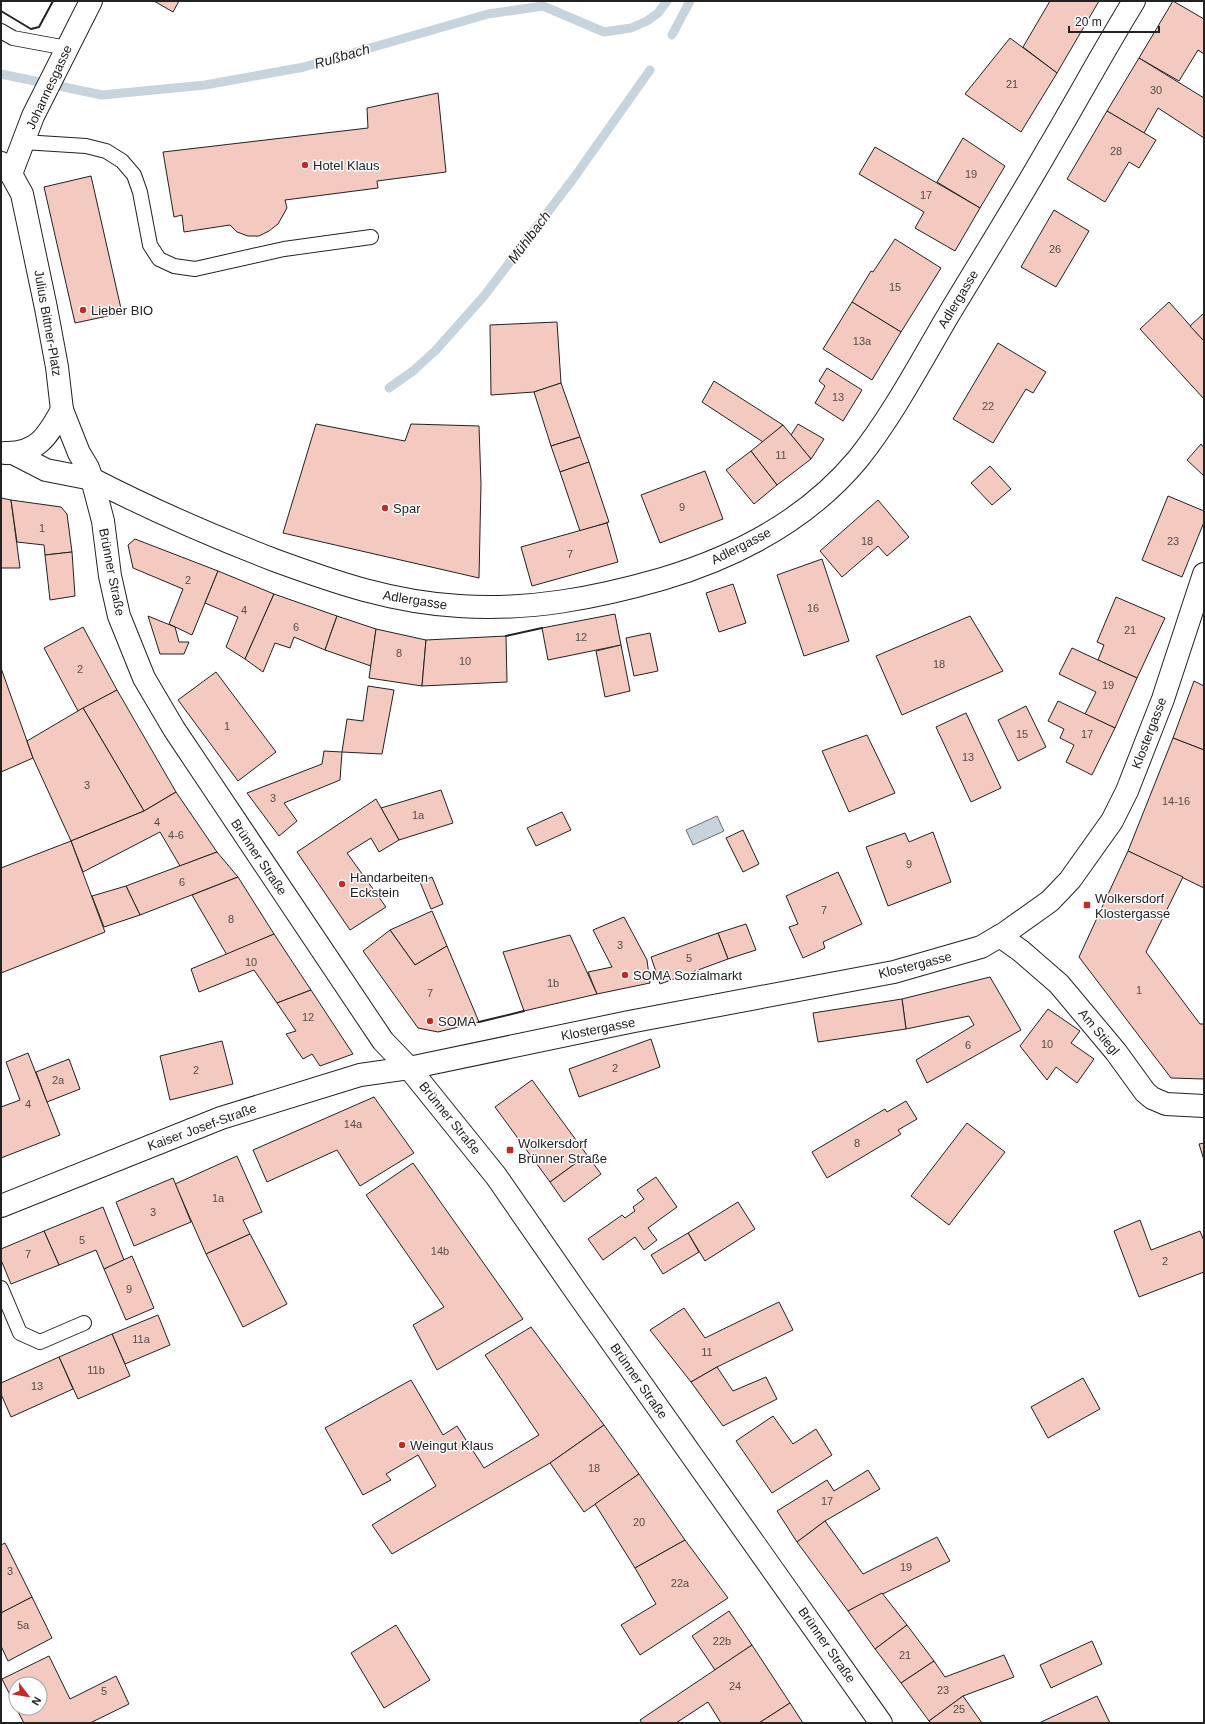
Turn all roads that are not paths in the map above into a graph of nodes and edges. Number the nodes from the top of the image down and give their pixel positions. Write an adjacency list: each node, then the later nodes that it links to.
1 (91, 1): 4 (main road, Johannesgasse)
2 (1134, 1): 10 (main road, Adlergasse)
3 (1, 31): 4 (lane)
4 (64, 54): 5 (main road, Johannesgasse)
5 (23, 142): 6 (main road, Johannesgasse); 7 (lane)
6 (6, 169): 8 (main road, Julius Bittner-Platz)
7 (371, 237)
8 (62, 410): 9 (main road); 10 (main road, Julius Bittner-Platz)
9 (7, 453): 10 (main road, Adlergasse)
10 (92, 479): 13 (main road, Brünner Straße)
11 (1204, 574): 12 (main road, Klostergasse)
12 (1000, 936): 13 (main road, Klostergasse); 14 (main road, Am Stiegl)
13 (409, 1068): 15 (main road, Kaiser Josef-Straße); 18 (main road, Brünner Straße)
14 (1204, 1106)
15 (1, 1206)
16 (1, 1288): 17 (lane)
17 (84, 1323)
18 (881, 1723)

